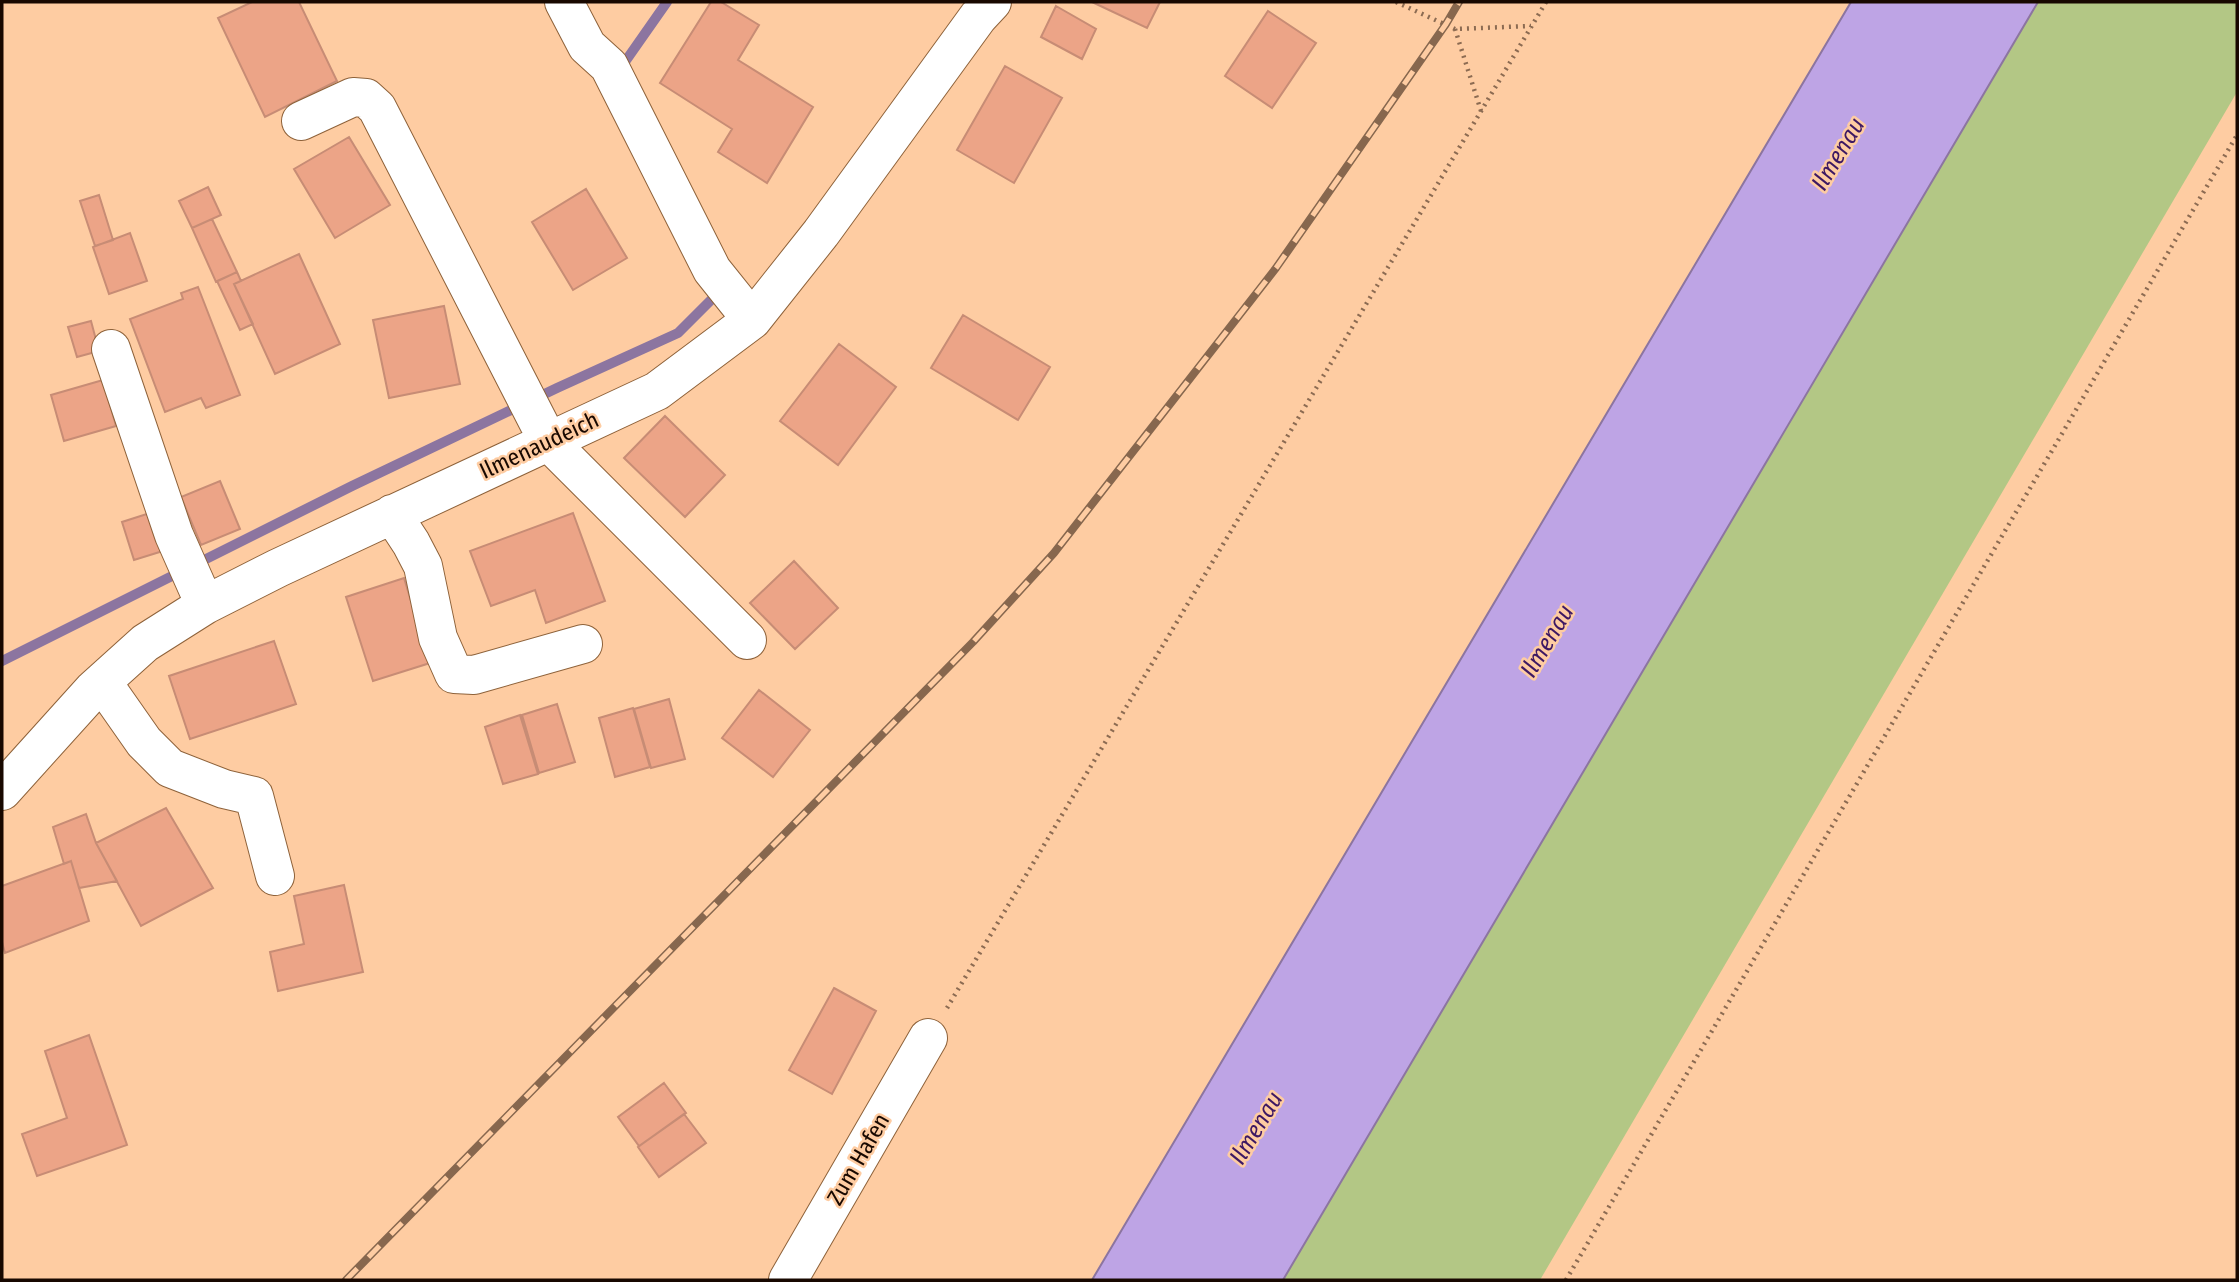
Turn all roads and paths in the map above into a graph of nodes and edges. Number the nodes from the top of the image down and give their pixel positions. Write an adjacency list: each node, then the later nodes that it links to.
1 (564, 2): 10 (street)
2 (992, 2): 10 (street, Ilmenaudeich)
3 (1396, 2): 6 (path)
4 (1546, 2): 5 (path)
5 (1532, 26): 6 (path); 7 (path)
6 (1455, 29): 7 (path)
7 (1481, 112): 20 (path)
8 (301, 121): 12 (street)
9 (2237, 135): 22 (path)
10 (734, 298): 12 (street, Ilmenaudeich)
11 (111, 349): 14 (street)
12 (534, 414): 13 (street, Ilmenaudeich); 15 (street)
13 (392, 514): 14 (street, Ilmenaudeich); 16 (street)
14 (205, 605): 17 (street, Ilmenaudeich)
15 (747, 640)
16 (583, 644)
17 (102, 682): 18 (street, Ilmenaudeich); 19 (street)
18 (2, 791)
19 (275, 876)
20 (928, 1038): 21 (street, Zum Hafen)
21 (788, 1280)
22 (1566, 1280)

